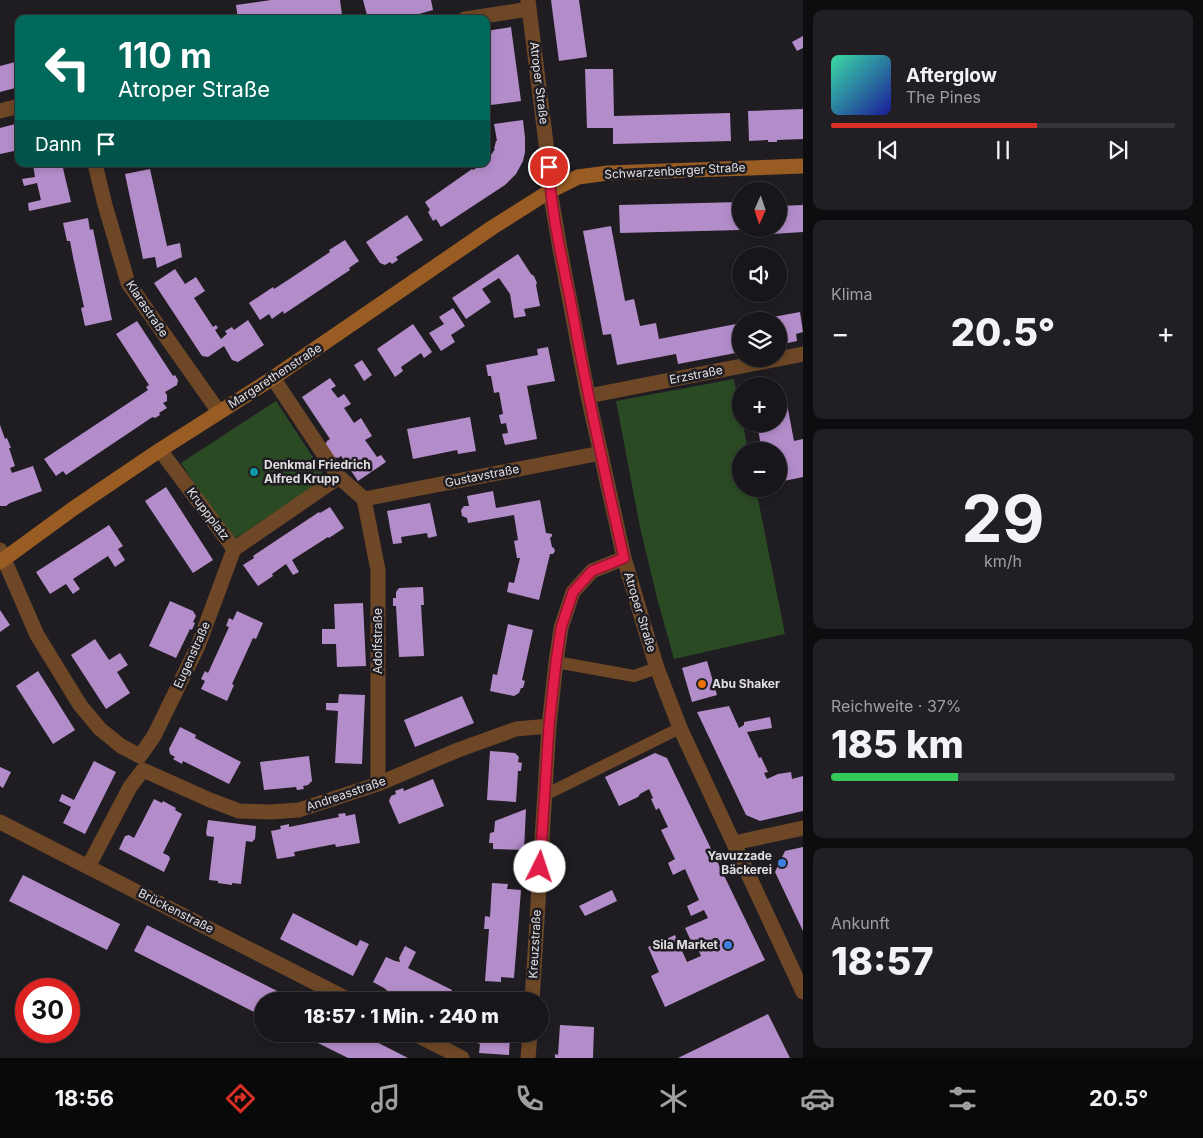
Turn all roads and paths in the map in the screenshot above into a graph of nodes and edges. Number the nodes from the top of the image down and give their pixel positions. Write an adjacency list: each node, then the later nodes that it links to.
1 (529, 5): 2 (street); 7 (street, Atroper Straße)
2 (483, 15)
3 (15, 107): 4 (street)
4 (0, 111)
5 (803, 166): 7 (main road, Schwarzenberger Straße)
6 (96, 167): 11 (street, Klarastraße)
7 (550, 191): 9 (main road, Margarethenstraße); 10 (street, Atroper Straße)
8 (803, 354): 10 (street, Erzstraße)
9 (273, 378): 11 (main road, Margarethenstraße); 14 (street)
10 (588, 396): 13 (street, Atroper Straße)
11 (220, 412): 12 (main road, Margarethenstraße)
12 (160, 450): 16 (street, Kruppplatz); 17 (main road, Margarethenstraße)
13 (601, 453): 15 (street, Gustavstraße); 18 (street, Atroper Straße)
14 (338, 478): 15 (street); 16 (street, Kruppplatz)
15 (364, 499): 24 (street, Adolfstraße)
16 (234, 549): 23 (street, Eugenstraße)
17 (1, 557): 23 (street, Andreasstraße)
18 (624, 558): 19 (street, Kreuzstraße); 20 (street, Atroper Straße)
19 (556, 662): 20 (lane); 21 (street, Kreuzstraße)
20 (657, 668): 22 (street, Atroper Straße)
21 (549, 726): 24 (street, Andreasstraße); 25 (street, Kreuzstraße)
22 (680, 728): 25 (lane); 28 (street, Atroper Straße)
23 (141, 763): 24 (street, Andreasstraße); 29 (street, Eugenstraße)
24 (378, 784)
25 (545, 795): 31 (street, Kreuzstraße)
26 (0, 822): 29 (street, Brückenstraße)
27 (803, 828): 28 (street)
28 (734, 843): 32 (street, Atroper Straße)
29 (88, 867): 30 (street, Brückenstraße)
30 (333, 992)
31 (533, 992)
32 (803, 992)
33 (431, 1042): 35 (street)
34 (529, 1042): 36 (street)
35 (462, 1058)
36 (528, 1058)

